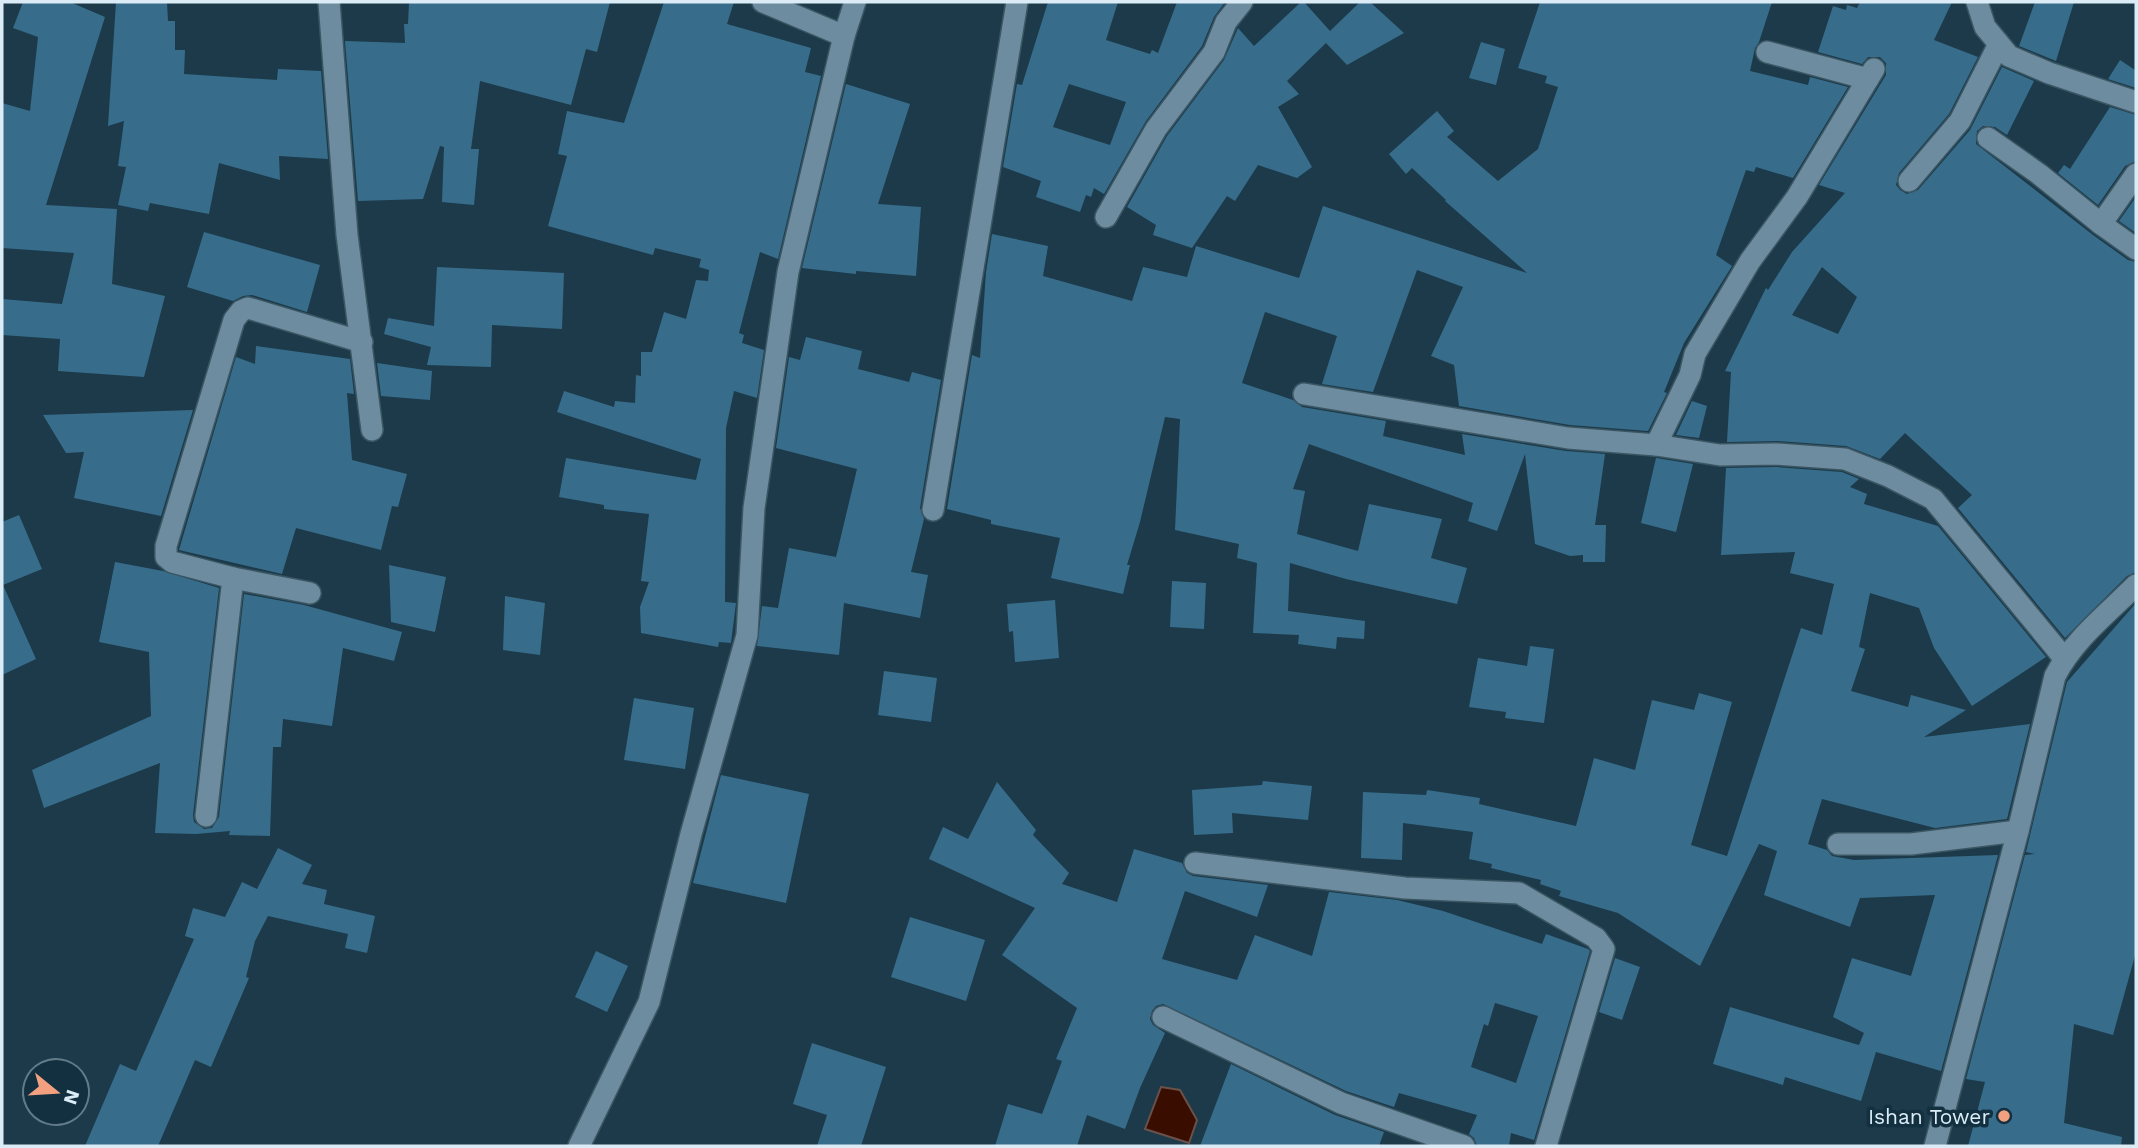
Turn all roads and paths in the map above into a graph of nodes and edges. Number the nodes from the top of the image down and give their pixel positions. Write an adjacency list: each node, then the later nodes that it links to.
1 (328, 2): 17 (street)
2 (764, 2): 7 (street)
3 (855, 2): 7 (street)
4 (1017, 2): 21 (street)
5 (1242, 2): 14 (street)
6 (1977, 2): 8 (street)
7 (844, 36): 31 (street)
8 (1999, 44): 10 (street); 13 (street)
9 (1768, 52): 20 (street)
10 (2136, 102)
11 (1988, 138): 15 (street)
12 (2136, 174): 15 (street)
13 (1909, 181)
14 (1105, 217)
15 (2101, 224): 16 (street)
16 (2136, 249)
17 (362, 342): 19 (street); 22 (street)
18 (1304, 394): 20 (street)
19 (372, 430)
20 (1656, 445): 25 (street)
21 (933, 510)
22 (233, 578): 24 (street); 26 (street)
23 (2136, 585): 25 (street)
24 (310, 593)
25 (2064, 658): 27 (street)
26 (206, 816)
27 (2018, 831): 28 (street); 34 (street)
28 (1838, 844)
29 (1195, 863): 33 (street)
30 (1163, 1017): 32 (street)
31 (579, 1146)
32 (1464, 1146)
33 (1546, 1146)
34 (1935, 1146)

